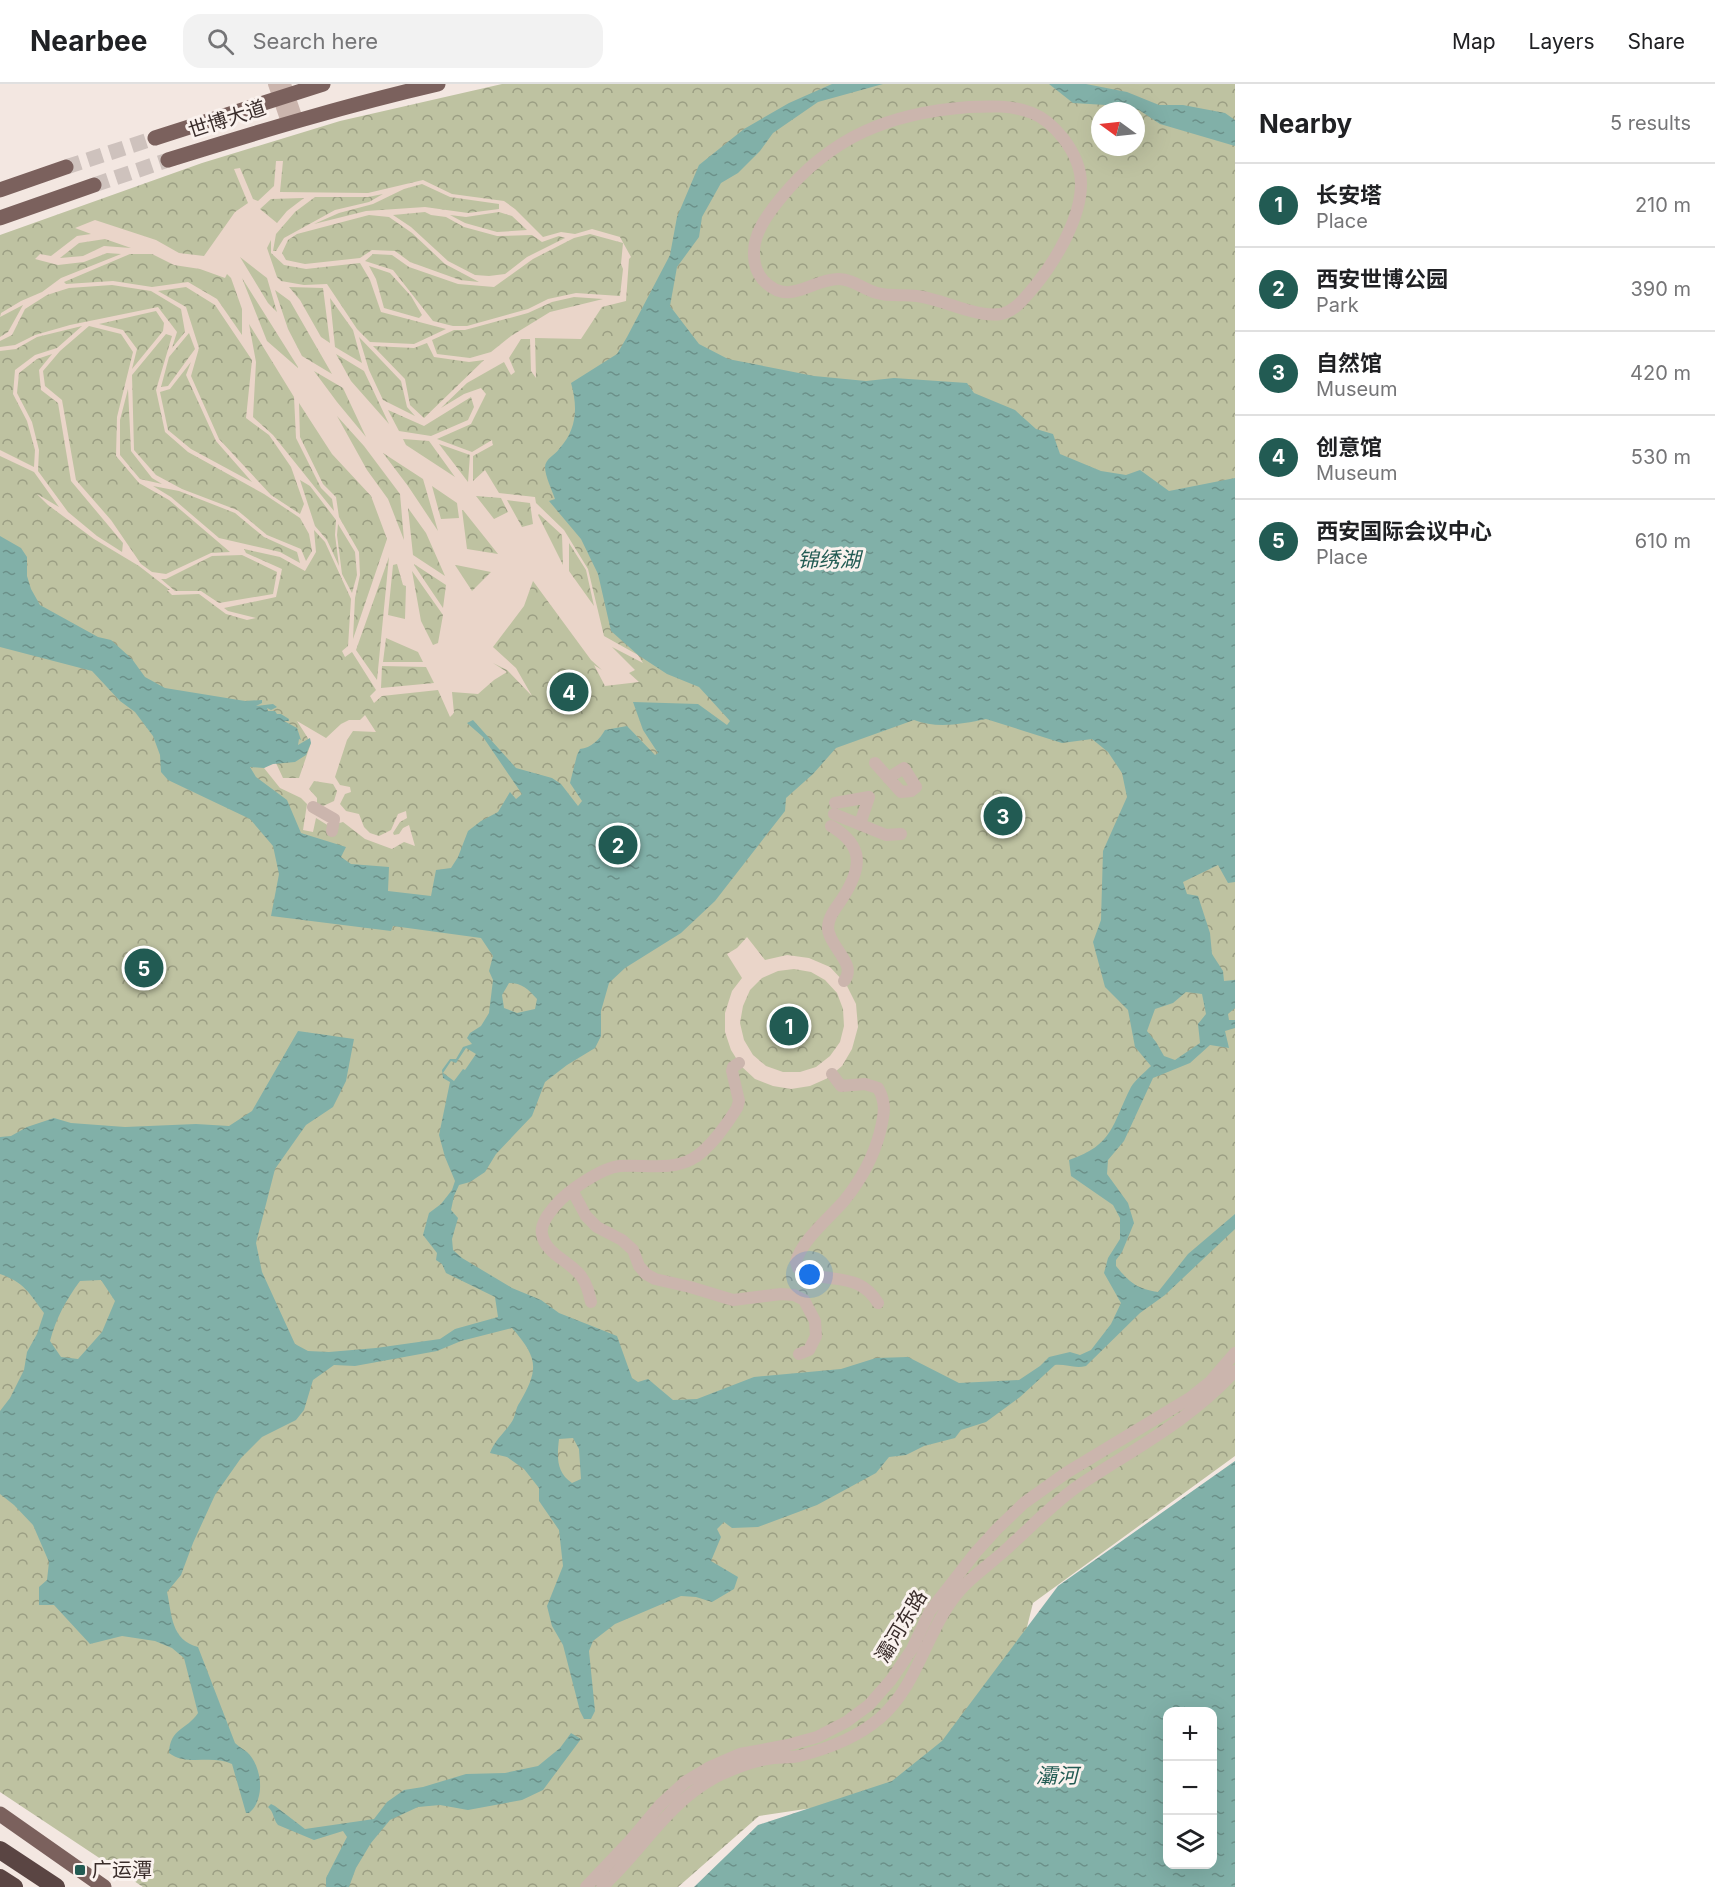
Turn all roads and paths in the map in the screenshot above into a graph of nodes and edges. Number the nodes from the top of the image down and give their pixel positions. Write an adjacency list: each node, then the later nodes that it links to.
1 (323, 84): 3 (main road, 世博大道)
2 (438, 84): 4 (main road, 世博大道)
3 (281, 90): 4 (street); 5 (main road, 世博大道)
4 (292, 121): 6 (main road, 世博大道)
5 (155, 138)
6 (168, 160)
7 (66, 167): 9 (main road)
8 (94, 185): 10 (main road)
9 (0, 190)
10 (0, 218)
11 (753, 254): 11 (street)
12 (875, 763): 13 (street)
13 (888, 778)
14 (313, 807): 17 (street)
15 (833, 814): 16 (street); 16 (street); 19 (street)
16 (860, 824): 18 (street)
17 (332, 831)
18 (901, 834)
19 (844, 981)
20 (739, 1063): 22 (street)
21 (832, 1074): 24 (street)
22 (572, 1190): 23 (street); 25 (street)
23 (591, 1302)
24 (878, 1303)
25 (799, 1354)
26 (1234, 1362): 33 (street, 灞河东路); 34 (street, 灞河东路)
27 (0, 1814): 32 (main road)
28 (0, 1850): 31 (highway)
29 (0, 1878): 30 (highway)
30 (14, 1887)
31 (56, 1887)
32 (104, 1887)
33 (586, 1887)
34 (602, 1887)

